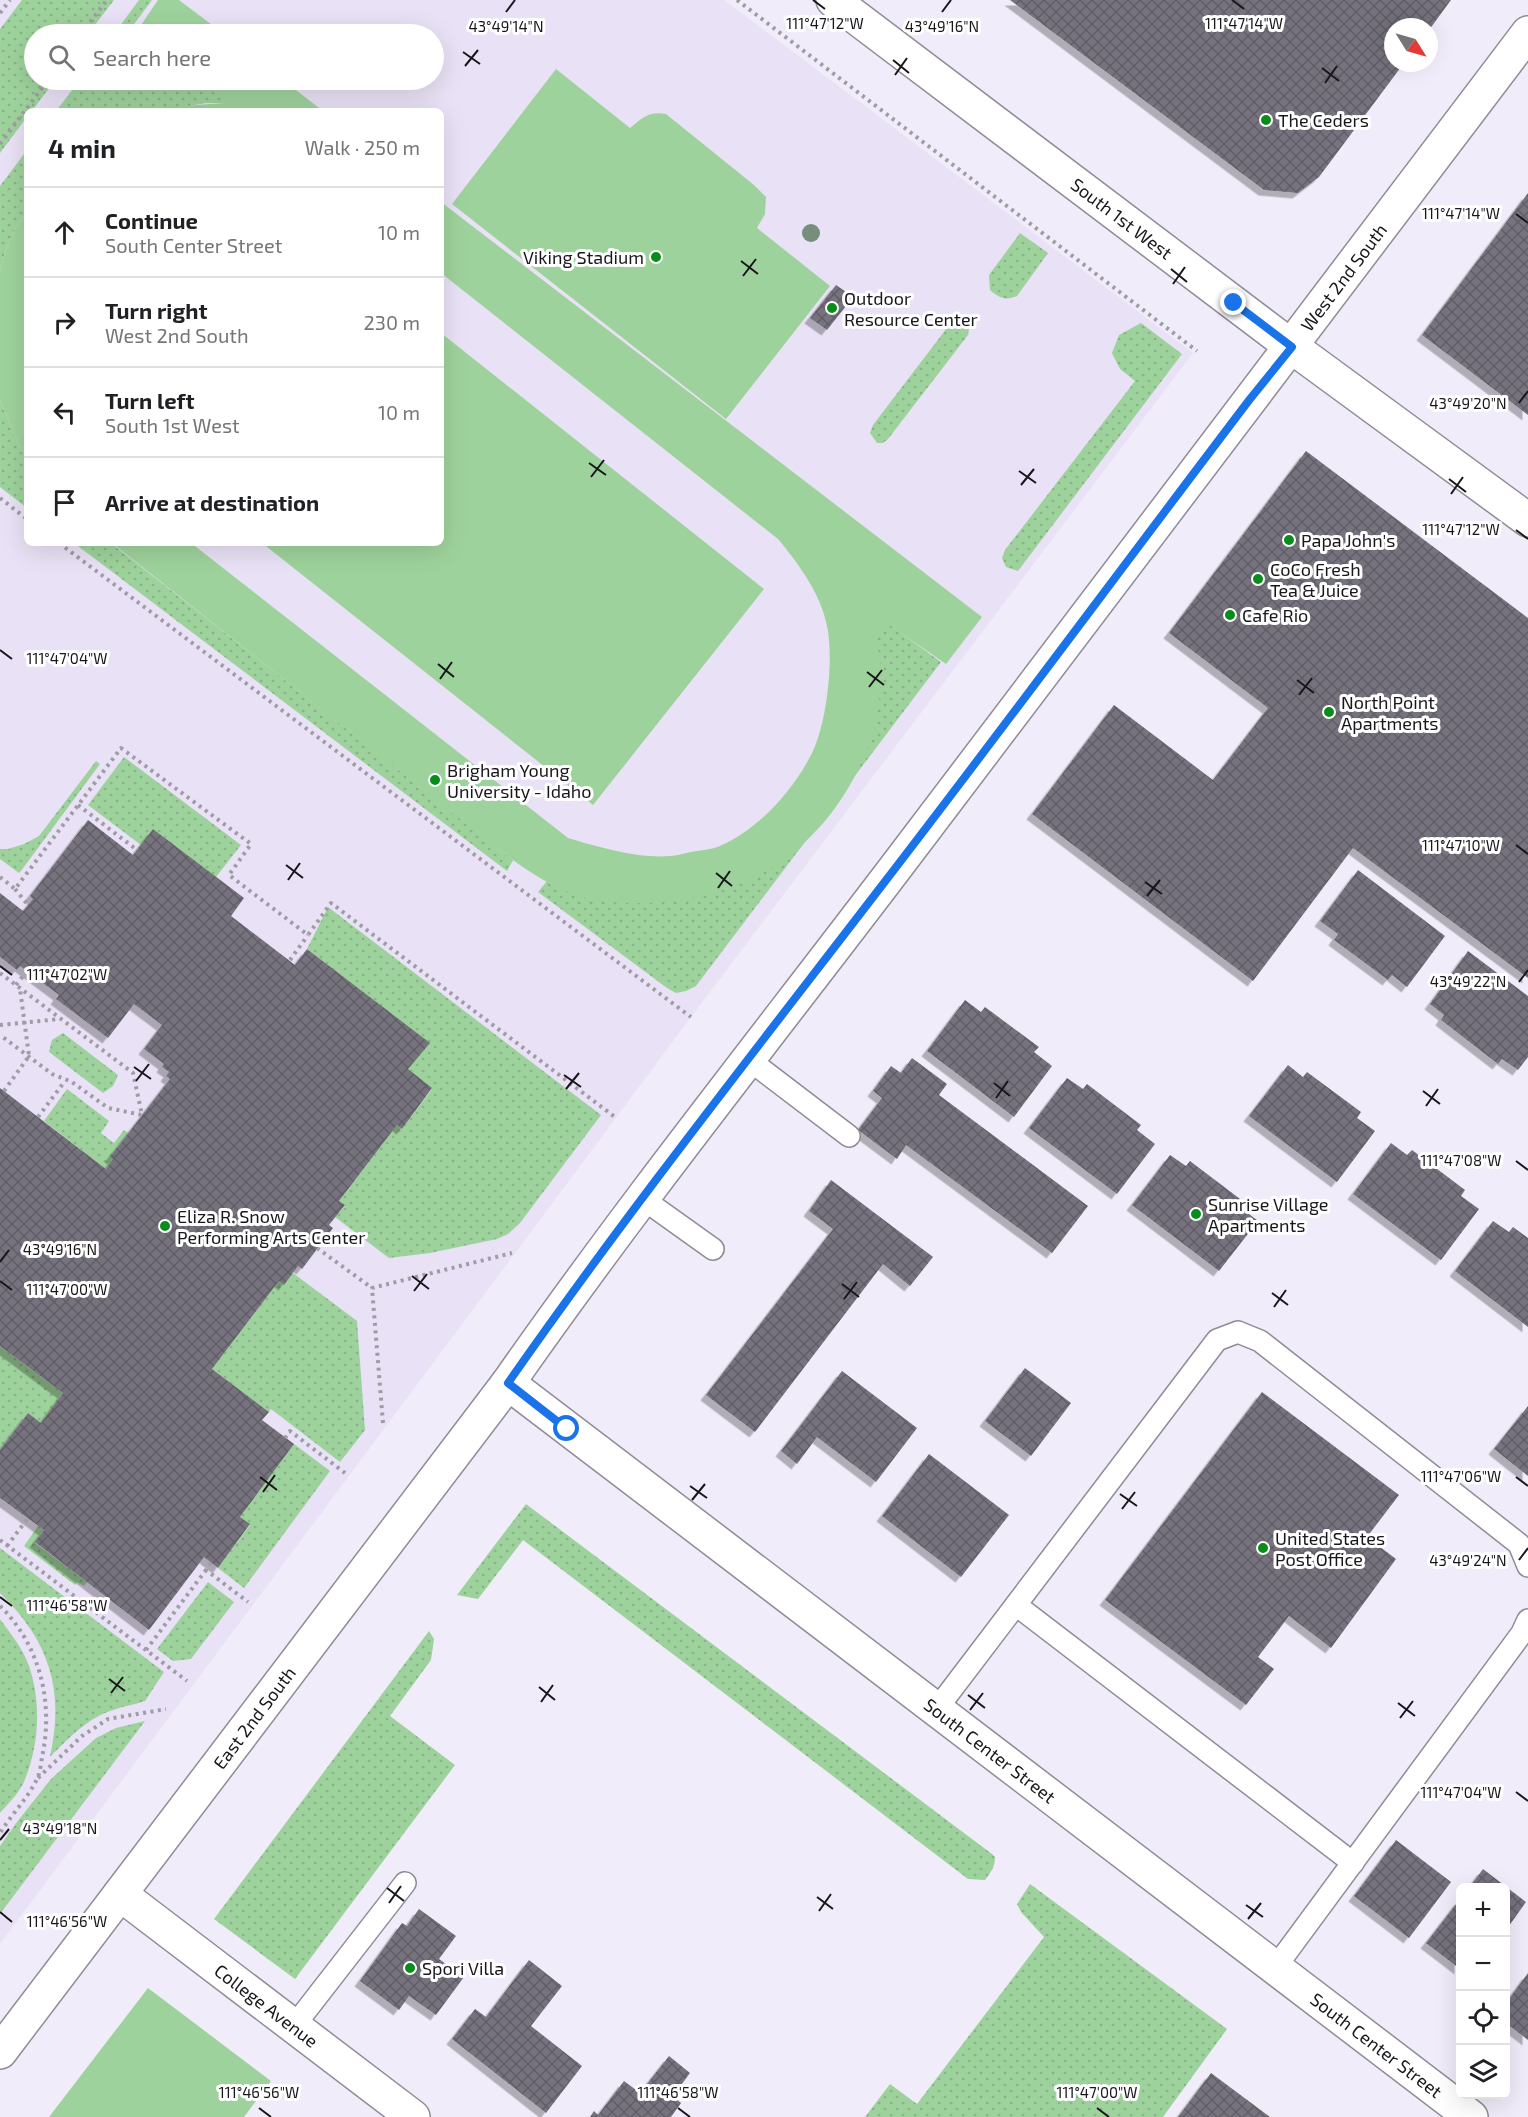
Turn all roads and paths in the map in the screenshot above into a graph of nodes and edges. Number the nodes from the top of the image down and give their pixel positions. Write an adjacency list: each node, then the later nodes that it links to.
1 (10, 0): 5 (path)
2 (107, 0): 6 (path)
3 (737, 0): 13 (path)
4 (833, 0): 12 (street, South 1st West)
5 (0, 13)
6 (89, 24)
7 (1528, 33): 12 (street, West 2nd South)
8 (40, 90): 9 (path)
9 (27, 108)
10 (24, 112): 11 (path)
11 (0, 144)
12 (1292, 347): 16 (street, South 1st West); 34 (street, West 2nd South)
13 (1197, 351)
14 (0, 498): 15 (path)
15 (24, 517)
16 (1528, 520)
17 (64, 546): 28 (path)
18 (78, 805): 19 (path); 21 (path); 23 (path)
19 (137, 850)
20 (0, 877): 21 (path)
21 (15, 890): 22 (path)
22 (28, 905)
23 (308, 935): 24 (path); 38 (path)
24 (290, 960)
25 (27, 971): 27 (path)
26 (0, 973): 27 (path)
27 (18, 987): 29 (path); 30 (path)
28 (691, 1017)
29 (60, 1019): 30 (path); 35 (path)
30 (24, 1022): 31 (path); 33 (path)
31 (0, 1025)
32 (0, 1035): 33 (path)
33 (28, 1056): 35 (path); 36 (path)
34 (748, 1059): 39 (lane); 40 (street, West 2nd South)
35 (65, 1081): 37 (path)
36 (4, 1091)
37 (38, 1117)
38 (615, 1118)
39 (849, 1136)
40 (643, 1198): 42 (lane); 45 (street, West 2nd South)
41 (317, 1248): 44 (path)
42 (714, 1249)
43 (512, 1253): 44 (path)
44 (372, 1288): 46 (path)
45 (508, 1383): 62 (street, South Center Street); 69 (street, East 2nd South)
46 (383, 1423)
47 (285, 1438): 48 (path)
48 (345, 1473)
49 (28, 1518): 51 (path)
50 (0, 1540): 51 (path)
51 (8, 1546): 59 (path)
52 (211, 1563): 54 (path)
53 (1528, 1566): 56 (lane)
54 (206, 1570): 55 (path); 59 (path)
55 (248, 1602)
56 (1016, 1605): 62 (lane); 67 (lane)
57 (0, 1606): 63 (path)
58 (1528, 1620): 67 (lane)
59 (146, 1650): 60 (path)
60 (188, 1681)
61 (166, 1709): 63 (path)
62 (936, 1710): 70 (street, South Center Street)
63 (38, 1778): 64 (path)
64 (8, 1820): 65 (path); 66 (path)
65 (0, 1826)
66 (0, 1833)
67 (1353, 1863): 70 (lane)
68 (405, 1883): 71 (lane)
69 (120, 1894): 71 (street, College Avenue); 72 (street, East 2nd South)
70 (1275, 1968): 74 (street, South Center Street)
71 (294, 2026): 73 (street, College Avenue)
72 (0, 2052)
73 (413, 2117)
74 (1471, 2117)

